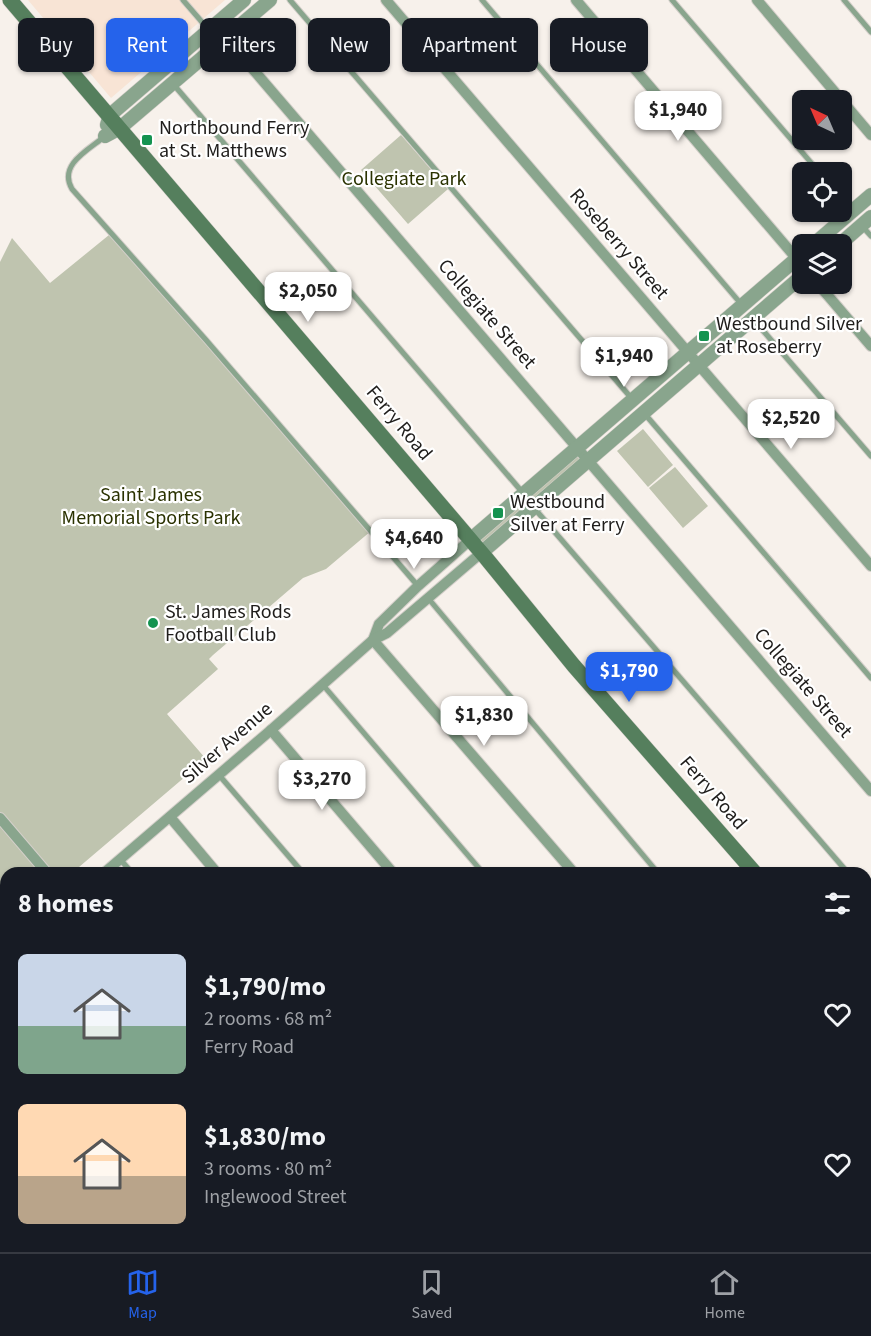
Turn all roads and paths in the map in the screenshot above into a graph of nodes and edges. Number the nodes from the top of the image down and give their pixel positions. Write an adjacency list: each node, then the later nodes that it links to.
1 (10, 0): 20 (main road, Ferry Road)
2 (183, 0): 12 (lane)
3 (244, 0): 13 (street)
4 (270, 0): 14 (street)
5 (290, 0): 40 (lane)
6 (386, 0): 38 (street, Roseberry Street)
7 (482, 0): 35 (lane)
8 (576, 0): 31 (street)
9 (672, 0): 24 (lane)
10 (757, 0): 22 (street)
11 (844, 0): 15 (lane)
12 (202, 18)
13 (223, 18)
14 (249, 18)
15 (871, 32)
16 (200, 37): 20 (street)
17 (200, 60): 19 (street)
18 (256, 72): 42 (street, Collegiate Street)
19 (172, 84): 21 (street); 45 (lane)
20 (110, 115): 21 (main road, Ferry Road); 23 (street)
21 (120, 128): 23 (street); 47 (main road, Ferry Road)
22 (871, 135)
23 (105, 136): 50 (lane)
24 (810, 162)
25 (871, 195): 26 (street)
26 (852, 212)
27 (840, 222): 29 (street)
28 (868, 226): 30 (street)
29 (826, 234)
30 (852, 236)
31 (792, 250)
32 (792, 267): 35 (street, Silver Avenue)
33 (792, 285): 36 (street, Silver Avenue)
34 (827, 294): 37 (street)
35 (743, 306): 38 (street, Silver Avenue)
36 (753, 319): 39 (street, Silver Avenue); 43 (lane)
37 (871, 346)
38 (689, 353): 39 (street, Roseberry Street); 40 (street, Silver Avenue)
39 (699, 365): 41 (street, Silver Avenue); 49 (street, Roseberry Street)
40 (633, 401): 42 (street, Silver Avenue)
41 (644, 413): 44 (street, Silver Avenue); 53 (lane)
42 (578, 448): 44 (street, Collegiate Street); 45 (street, Silver Avenue)
43 (871, 456)
44 (589, 461): 46 (street, Silver Avenue); 57 (street, Collegiate Street)
45 (524, 494): 47 (street, Silver Avenue)
46 (534, 508): 48 (street, Silver Avenue); 71 (lane)
47 (470, 540): 48 (main road, Ferry Road); 50 (street, Silver Avenue)
48 (482, 553): 51 (street, Silver Avenue); 70 (main road, Ferry Road)
49 (871, 566)
50 (418, 586): 52 (street, Silver Avenue)
51 (429, 598): 52 (street, Silver Avenue); 69 (lane)
52 (373, 640): 54 (street, Silver Avenue); 68 (street)
53 (871, 678)
54 (323, 685): 55 (street, Silver Avenue); 67 (lane)
55 (272, 730): 56 (street, Silver Avenue); 66 (street)
56 (219, 775): 59 (street, Silver Avenue); 65 (lane)
57 (871, 791)
58 (0, 818): 61 (street)
59 (170, 818): 60 (street, Silver Avenue); 64 (street)
60 (120, 859): 62 (street, Silver Avenue); 63 (lane)
61 (42, 867)
62 (111, 867)
63 (127, 867)
64 (213, 867)
65 (298, 867)
66 (388, 867)
67 (478, 867)
68 (569, 867)
69 (653, 867)
70 (750, 867)
71 (843, 867)

